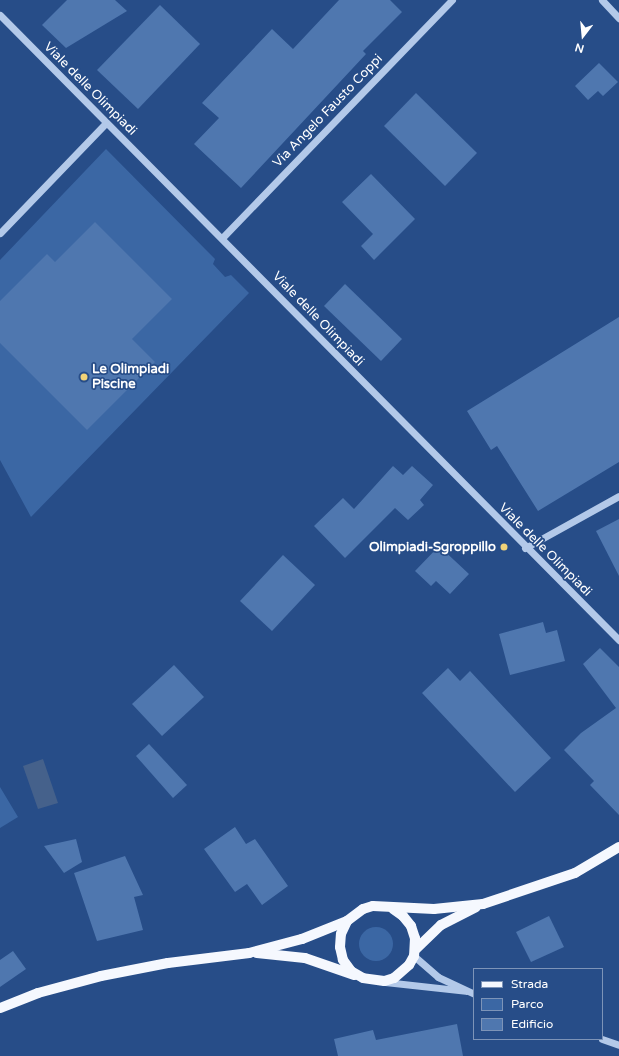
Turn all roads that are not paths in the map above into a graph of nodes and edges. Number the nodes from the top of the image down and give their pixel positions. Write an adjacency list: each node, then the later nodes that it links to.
1 (452, 0): 7 (street, Via Angelo Fausto Coppi)
2 (602, 0): 4 (street)
3 (0, 15): 5 (street, Viale delle Olimpiadi)
4 (619, 18)
5 (106, 123): 6 (street); 7 (street, Viale delle Olimpiadi)
6 (0, 233)
7 (222, 238): 9 (street, Viale delle Olimpiadi)
8 (619, 496): 9 (street)
9 (526, 548): 10 (street, Viale delle Olimpiadi)
10 (619, 640)
11 (619, 847): 12 (main road)
12 (483, 904): 13 (main road); 16 (main road)
13 (392, 909): 14 (main road); 16 (main road)
14 (347, 921): 15 (main road); 17 (main road)
15 (249, 953): 17 (main road); 21 (main road)
16 (414, 953): 18 (main road); 19 (street)
17 (363, 978): 18 (main road)
18 (374, 981): 19 (street)
19 (466, 992): 20 (street)
20 (473, 994)
21 (0, 1008)
22 (603, 1039): 23 (street)
23 (619, 1045)

